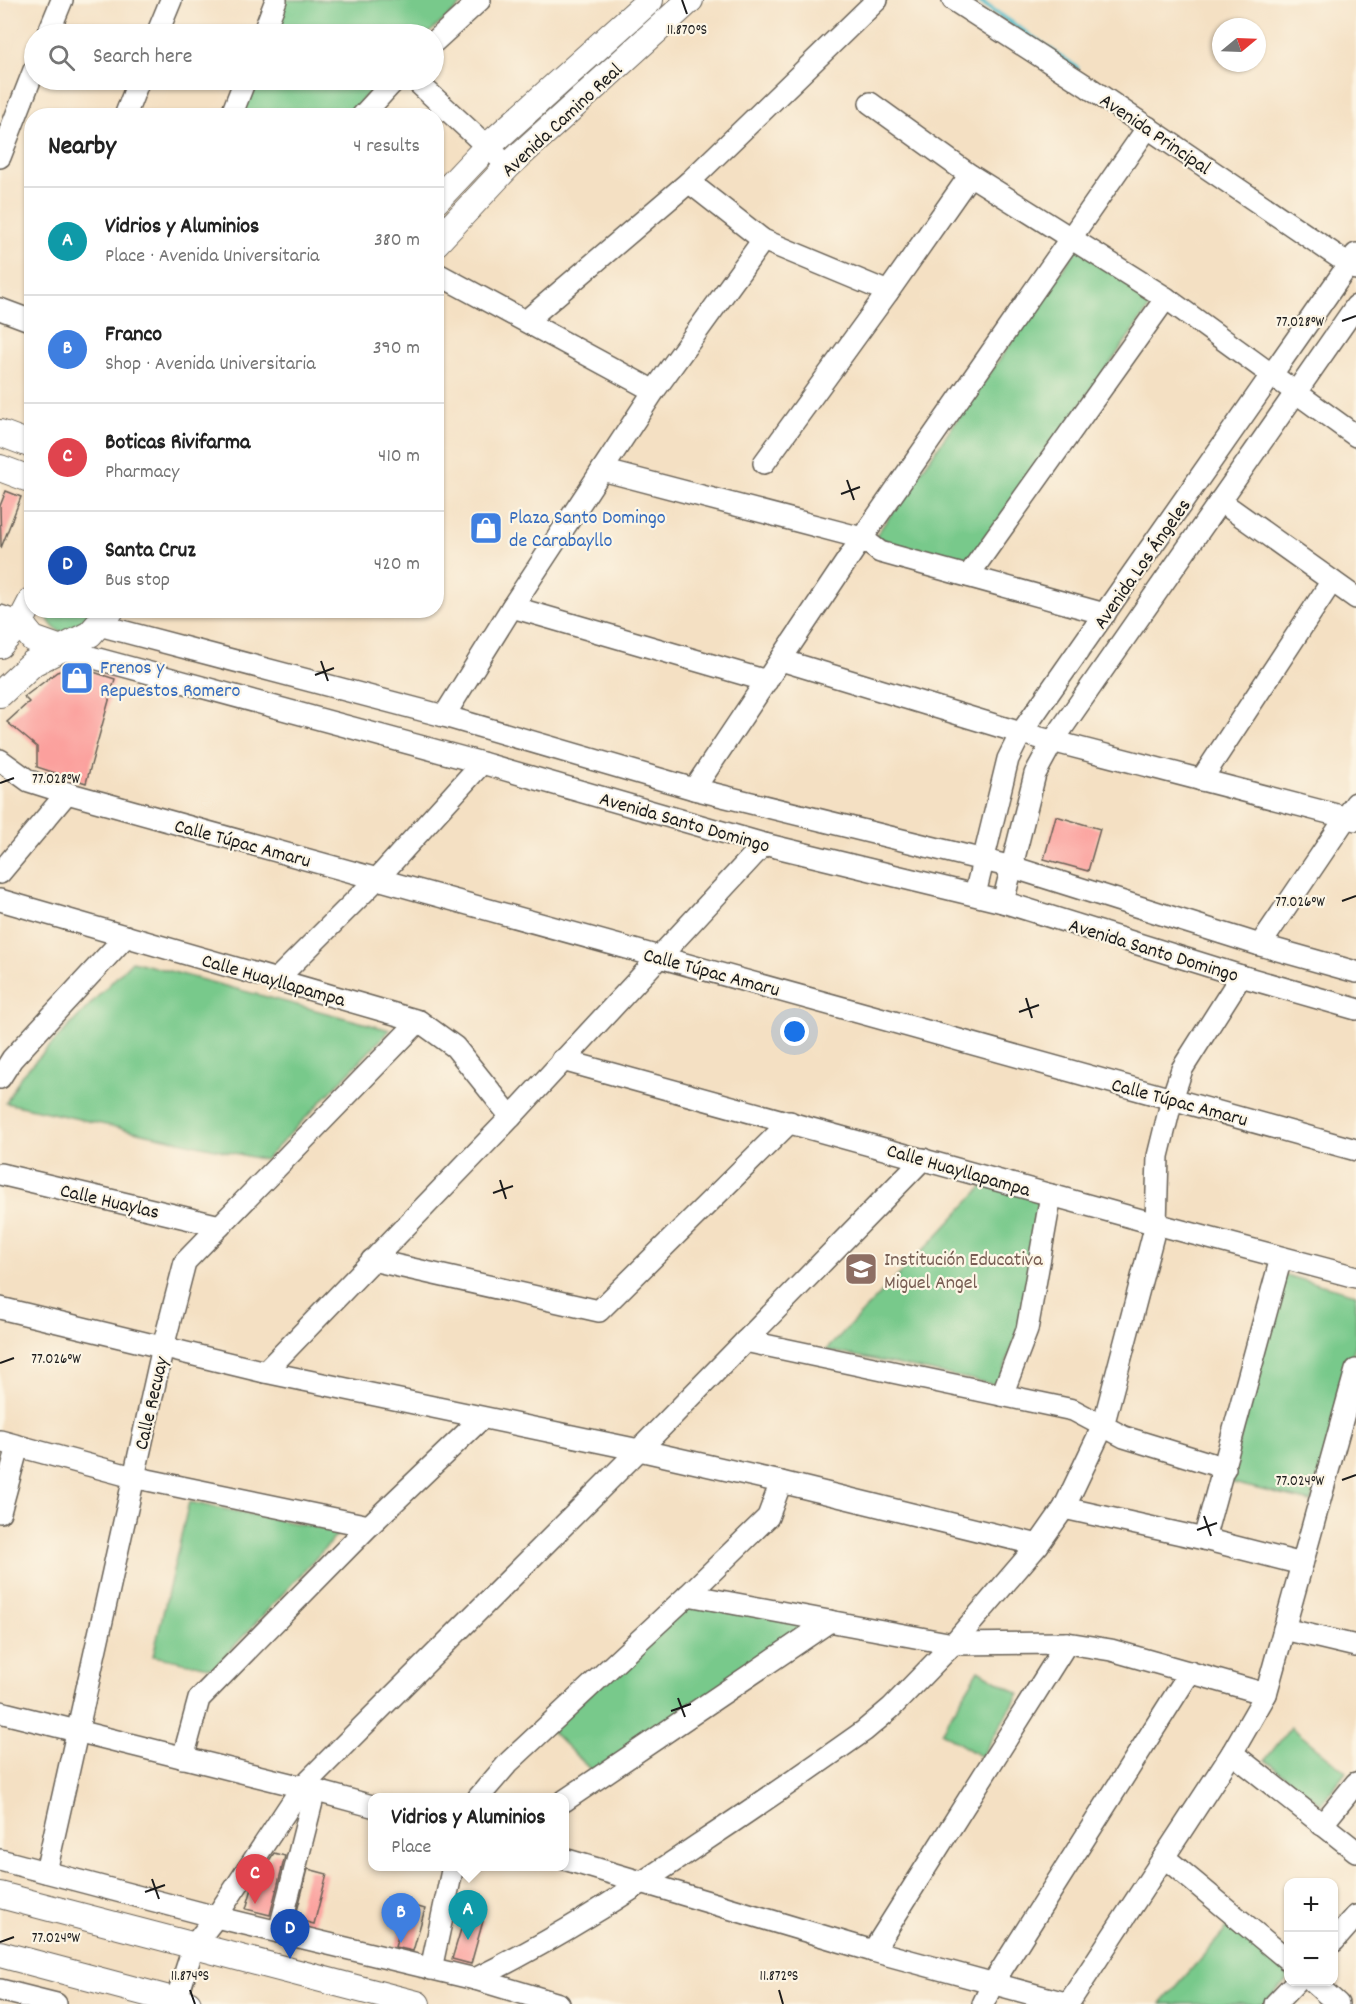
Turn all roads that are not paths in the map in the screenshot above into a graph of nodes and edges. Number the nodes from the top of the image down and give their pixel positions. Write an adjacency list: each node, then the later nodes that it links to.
1 (62, 0): 9 (street)
2 (171, 0): 10 (street)
3 (276, 0): 11 (street)
4 (480, 0): 12 (street)
5 (650, 0): 23 (main road, Avenida Camino Real)
6 (690, 0): 25 (main road, Avenida Camino Real)
7 (878, 0): 27 (street)
8 (953, 0): 22 (street, Avenida Principal)
9 (52, 24)
10 (161, 24)
11 (267, 24)
12 (444, 33)
13 (26, 90): 24 (street)
14 (135, 90): 19 (street)
15 (241, 90): 20 (street)
16 (386, 90): 21 (street)
17 (426, 90): 23 (street)
18 (870, 103): 26 (street)
19 (128, 108)
20 (234, 108)
21 (369, 108)
22 (1148, 127): 30 (street); 32 (street, Avenida Principal)
23 (487, 147): 25 (street); 28 (main road, Avenida Camino Real)
24 (0, 157)
25 (508, 166): 29 (main road, Avenida Camino Real)
26 (970, 175): 30 (street); 34 (street)
27 (689, 182): 31 (street); 39 (street)
28 (444, 193)
29 (444, 234)
30 (1071, 239): 35 (street); 51 (street)
31 (763, 240): 34 (street); 41 (street)
32 (1354, 263): 40 (street, Avenida Los Ángeles)
33 (444, 277): 39 (street)
34 (888, 292): 46 (street)
35 (1166, 298): 40 (street); 52 (street)
36 (1356, 306): 42 (street, Avenida Los Ángeles)
37 (0, 309): 38 (street)
38 (24, 318)
39 (525, 321): 41 (street)
40 (1272, 375): 42 (street); 57 (street, Avenida Los Ángeles)
41 (654, 391): 48 (street)
42 (1296, 393): 44 (street); 50 (street, Avenida Los Ángeles)
43 (0, 433): 45 (main road)
44 (1356, 436)
45 (24, 442)
46 (764, 463)
47 (0, 468): 49 (main road)
48 (602, 470): 51 (street); 56 (street)
49 (24, 477)
50 (1220, 501): 53 (street); 67 (street, Avenida Los Ángeles)
51 (862, 538): 52 (street); 62 (street)
52 (968, 576): 57 (street)
53 (1332, 581): 54 (street); 70 (street)
54 (1356, 598)
55 (24, 607): 59 (main road)
56 (512, 607): 63 (street); 65 (street)
57 (1105, 614): 66 (street, Avenida Los Ángeles)
58 (105, 618): 61 (main road); 65 (street, Avenida Santo Domingo)
59 (7, 622): 60 (main road); 61 (main road, Avenida Santo Domingo)
60 (0, 645)
61 (61, 649): 64 (main road); 69 (street, Avenida Santo Domingo)
62 (781, 660): 63 (street); 66 (street)
63 (767, 681): 71 (street)
64 (0, 694)
65 (444, 716): 71 (street, Avenida Santo Domingo)
66 (1021, 733): 67 (street); 75 (street, Avenida Los Ángeles)
67 (1053, 741): 70 (street); 76 (street, Avenida Los Ángeles)
68 (0, 760): 72 (street, Calle Túpac Amaru)
69 (482, 764): 74 (street, Avenida Santo Domingo); 78 (street)
70 (1201, 780): 73 (street)
71 (694, 789): 75 (street, Avenida Santo Domingo)
72 (68, 794): 77 (street); 78 (street, Calle Túpac Amaru)
73 (1353, 814): 83 (street)
74 (764, 844): 79 (street, Avenida Santo Domingo); 84 (street)
75 (982, 860): 76 (street, Avenida Santo Domingo); 79 (street, Avenida Los Ángeles)
76 (1012, 867): 81 (street, Avenida Los Ángeles); 83 (street, Avenida Santo Domingo)
77 (0, 873)
78 (377, 879): 84 (street, Calle Túpac Amaru); 87 (street)
79 (975, 894): 81 (street, Avenida Santo Domingo)
80 (0, 900): 82 (street, Calle Huayllapampa)
81 (1003, 902): 86 (street, Avenida Santo Domingo)
82 (126, 936): 87 (street, Calle Huayllapampa); 91 (street)
83 (1260, 945): 85 (street, Avenida Santo Domingo)
84 (660, 957): 90 (street); 92 (street, Calle Túpac Amaru)
85 (1356, 972)
86 (1241, 976): 88 (street, Avenida Santo Domingo); 92 (street)
87 (276, 980): 89 (street, Calle Huayllapampa)
88 (1356, 1009)
89 (419, 1021): 93 (street, Calle Huayllapampa); 100 (street, Calle Recuay)
90 (562, 1060): 93 (street); 94 (street, Calle Huayllapampa)
91 (0, 1078)
92 (1172, 1099): 95 (street, Calle Túpac Amaru); 99 (street)
93 (511, 1118): 102 (street)
94 (790, 1122): 96 (street, Calle Huayllapampa); 102 (street)
95 (1356, 1150)
96 (923, 1159): 98 (street, Calle Huayllapampa); 105 (street)
97 (0, 1174): 100 (street, Calle Huaylas)
98 (1051, 1195): 99 (street, Calle Huayllapampa); 109 (street)
99 (1156, 1224): 101 (street, Calle Huayllapampa); 111 (street)
100 (220, 1226): 106 (street, Calle Recuay)
101 (1281, 1258): 103 (street, Calle Huayllapampa); 114 (street)
102 (372, 1260): 108 (street)
103 (1356, 1277)
104 (0, 1308): 106 (street)
105 (745, 1341): 109 (street); 113 (street)
106 (163, 1347): 108 (street); 115 (street, Calle Recuay)
107 (1356, 1370): 122 (street)
108 (265, 1372): 110 (street)
109 (1002, 1395): 111 (street)
110 (482, 1418): 113 (street); 119 (street)
111 (1103, 1426): 114 (street); 117 (street)
112 (9, 1443): 115 (street); 118 (street)
113 (639, 1450): 116 (street); 136 (street)
114 (1225, 1468): 120 (street)
115 (133, 1477): 119 (street); 132 (street, Calle Recuay)
116 (781, 1482): 121 (street); 123 (street)
117 (1064, 1508): 120 (street); 121 (street)
118 (0, 1512)
119 (369, 1526): 134 (street)
120 (1204, 1539): 122 (street)
121 (1038, 1545): 127 (street)
122 (1302, 1564): 125 (street)
123 (688, 1595): 124 (street); 137 (street)
124 (830, 1621): 127 (street); 138 (street)
125 (1284, 1629): 128 (street); 130 (street)
126 (1067, 1643): 127 (street); 129 (street); 154 (street)
127 (953, 1644): 147 (street)
128 (1356, 1646)
129 (1190, 1672): 130 (street); 159 (street)
130 (1266, 1694): 133 (street)
131 (0, 1712): 132 (street)
132 (76, 1731): 134 (street); 146 (street, Calle Recuay)
133 (1232, 1753): 140 (street); 142 (street)
134 (183, 1758): 136 (street)
135 (1356, 1783): 140 (street)
136 (309, 1788): 139 (street); 150 (street); 151 (street)
137 (482, 1793)
138 (569, 1798)
139 (368, 1805)
140 (1322, 1825): 141 (street)
141 (1356, 1851)
142 (1164, 1857): 156 (street); 169 (street)
143 (0, 1860): 146 (street)
144 (569, 1861): 147 (street)
145 (452, 1871): 157 (street)
146 (46, 1872): 150 (street)
147 (642, 1883): 154 (street); 158 (street)
148 (0, 1895): 153 (main road)
149 (1356, 1916): 152 (street)
150 (216, 1917): 151 (street); 153 (street)
151 (279, 1932): 157 (street)
152 (1338, 1936)
153 (194, 1945): 164 (street); 166 (main road)
154 (873, 1951): 159 (street)
155 (0, 1954): 164 (main road)
156 (1284, 1957)
157 (431, 1969): 158 (street)
158 (475, 1979): 167 (street)
159 (993, 1983): 168 (street); 169 (street)
160 (1292, 1986): 170 (street)
161 (1318, 1986): 171 (street)
162 (0, 1990): 163 (street)
163 (22, 2000): 165 (street)
164 (180, 2003)
165 (56, 2004)
166 (417, 2004)
167 (560, 2004)
168 (983, 2004)
169 (1069, 2004)
170 (1275, 2004)
171 (1338, 2004)

